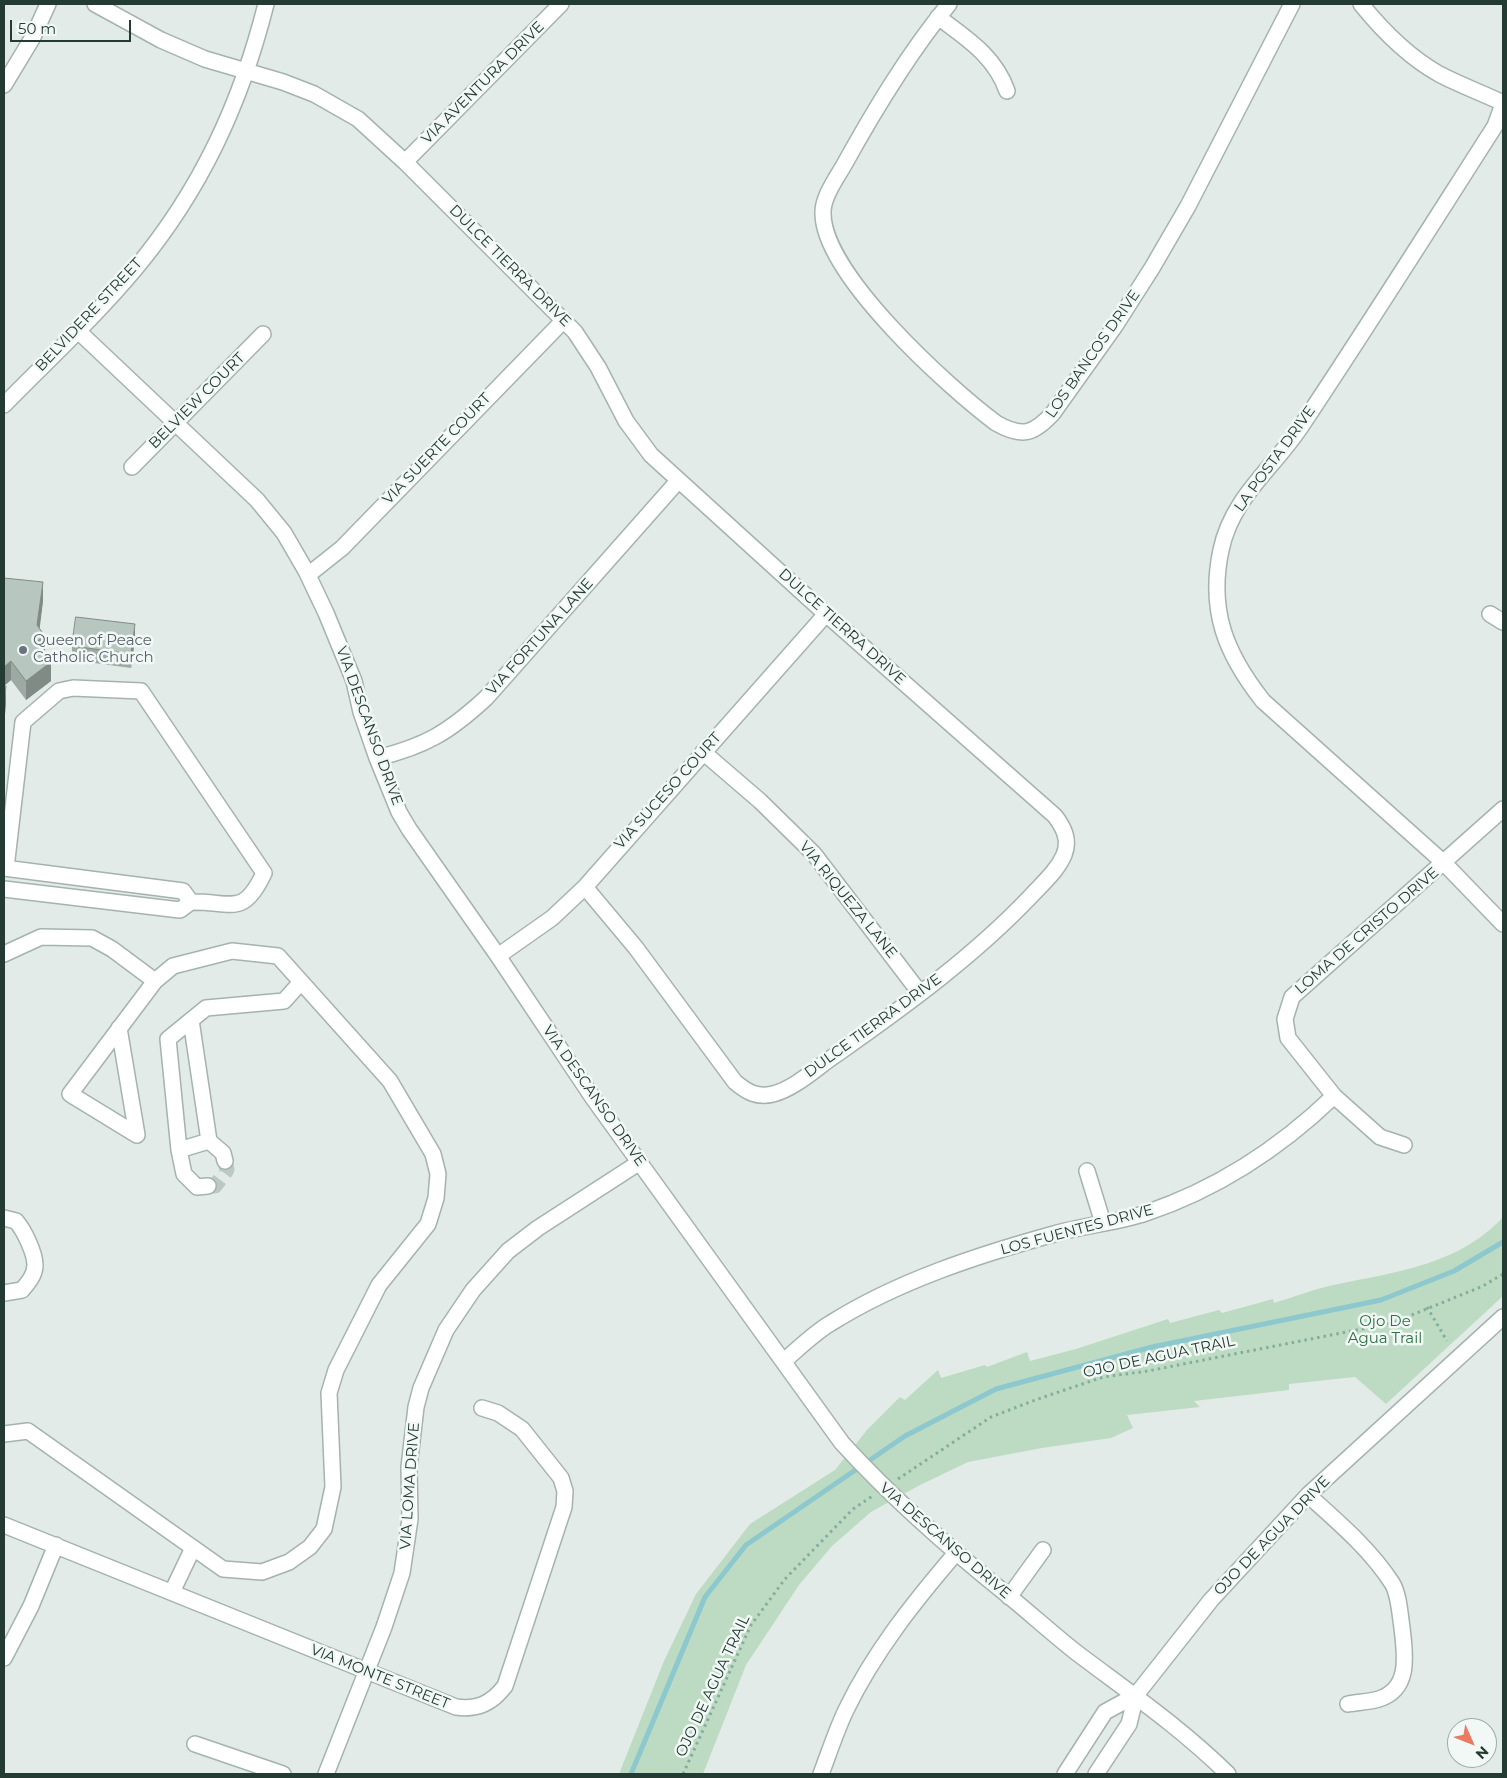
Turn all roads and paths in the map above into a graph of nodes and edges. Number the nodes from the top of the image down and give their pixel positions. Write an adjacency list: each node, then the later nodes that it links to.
1 (48, 4): 10 (street)
2 (95, 4): 9 (street, DULCE TIERRA DRIVE)
3 (266, 4): 9 (street, BELVIDERE STREET)
4 (561, 4): 13 (street, VIA AVENTURA DRIVE)
5 (949, 4): 8 (street, LOS BANCOS DRIVE)
6 (1292, 4): 8 (street, LOS BANCOS DRIVE)
7 (1361, 4): 12 (street)
8 (938, 17): 11 (street)
9 (247, 72): 13 (street, DULCE TIERRA DRIVE); 15 (street, BELVIDERE STREET)
10 (4, 85)
11 (1007, 91)
12 (1503, 104): 26 (street, LA POSTA DRIVE)
13 (405, 162): 14 (street, DULCE TIERRA DRIVE)
14 (564, 320): 20 (street, DULCE TIERRA DRIVE); 21 (street, VIA SUERTE COURT)
15 (77, 330): 17 (street, BELVIDERE STREET); 18 (street, VIA DESCANSO DRIVE)
16 (263, 334): 18 (street, BELVIEW COURT)
17 (4, 405)
18 (176, 421): 19 (street, BELVIEW COURT); 21 (street, VIA DESCANSO DRIVE)
19 (132, 467)
20 (678, 481): 22 (street, DULCE TIERRA DRIVE); 24 (street, VIA FORTUNA LANE)
21 (308, 575): 24 (street, VIA DESCANSO DRIVE)
22 (826, 614): 23 (street, VIA SUCESO COURT); 40 (street, DULCE TIERRA DRIVE)
23 (703, 752): 30 (street, VIA SUCESO COURT); 40 (street, VIA RIQUEZA LANE)
24 (377, 758): 37 (street, VIA DESCANSO DRIVE)
25 (1503, 809): 26 (street, LOMA DE CRISTO DRIVE)
26 (1444, 863): 35 (street, LA POSTA DRIVE); 43 (street, LOMA DE CRISTO DRIVE)
27 (5, 868): 28 (street); 33 (street)
28 (52, 874): 29 (street); 32 (street)
29 (121, 883): 33 (street); 34 (street)
30 (585, 887): 37 (street, VIA SUCESO COURT); 40 (street, DULCE TIERRA DRIVE)
31 (4, 889): 32 (street)
32 (50, 895): 34 (street)
33 (191, 902): 34 (street)
34 (120, 903)
35 (1503, 924)
36 (4, 954): 38 (street)
37 (498, 956): 48 (street, VIA DESCANSO DRIVE)
38 (155, 981): 39 (street); 42 (street)
39 (301, 982): 41 (street); 65 (street)
40 (920, 993)
41 (191, 1020): 44 (street); 46 (street)
42 (119, 1028): 42 (street)
43 (1334, 1096): 45 (street, LOMA DE CRISTO DRIVE); 52 (street, LOS FUENTES DRIVE)
44 (209, 1141): 46 (street); 47 (street)
45 (1404, 1145)
46 (179, 1150): 50 (street)
47 (225, 1162)
48 (640, 1162): 58 (street, VIA DESCANSO DRIVE); 71 (street, VIA LOMA DRIVE)
49 (1087, 1171): 52 (street)
50 (208, 1186)
51 (4, 1218): 54 (street)
52 (1102, 1224): 58 (street, LOS FUENTES DRIVE)
53 (1503, 1274): 55 (path, OJO DE AGUA TRAIL)
54 (4, 1293)
55 (1427, 1308): 57 (path); 61 (path, OJO DE AGUA TRAIL)
56 (1503, 1317): 62 (street, OJO DE AGUA DRIVE)
57 (1447, 1341)
58 (784, 1361): 61 (street, VIA DESCANSO DRIVE)
59 (482, 1408): 71 (street, VIA MONTE STREET)
60 (4, 1434): 65 (street)
61 (884, 1489): 67 (street, VIA DESCANSO DRIVE); 77 (path, OJO DE AGUA TRAIL)
62 (1308, 1495): 72 (street, OJO DE AGUA DRIVE); 73 (street)
63 (4, 1525): 64 (street, VIA MONTE STREET)
64 (56, 1545): 68 (street, VIA MONTE STREET); 70 (street)
65 (192, 1548): 68 (street)
66 (1043, 1550): 69 (street)
67 (955, 1554): 69 (street, VIA DESCANSO DRIVE); 78 (street)
68 (172, 1592): 71 (street, VIA MONTE STREET)
69 (1009, 1597): 72 (street, VIA DESCANSO DRIVE)
70 (4, 1658)
71 (366, 1671): 76 (street, VIA LOMA DRIVE)
72 (1136, 1695): 79 (street, OJO DE AGUA DRIVE); 80 (street); 81 (street, VIA DESCANSO DRIVE)
73 (1348, 1704)
74 (195, 1744): 75 (street)
75 (283, 1774)
76 (326, 1774)
77 (684, 1774)
78 (821, 1774)
79 (1066, 1774)
80 (1096, 1774)
81 (1228, 1774)

